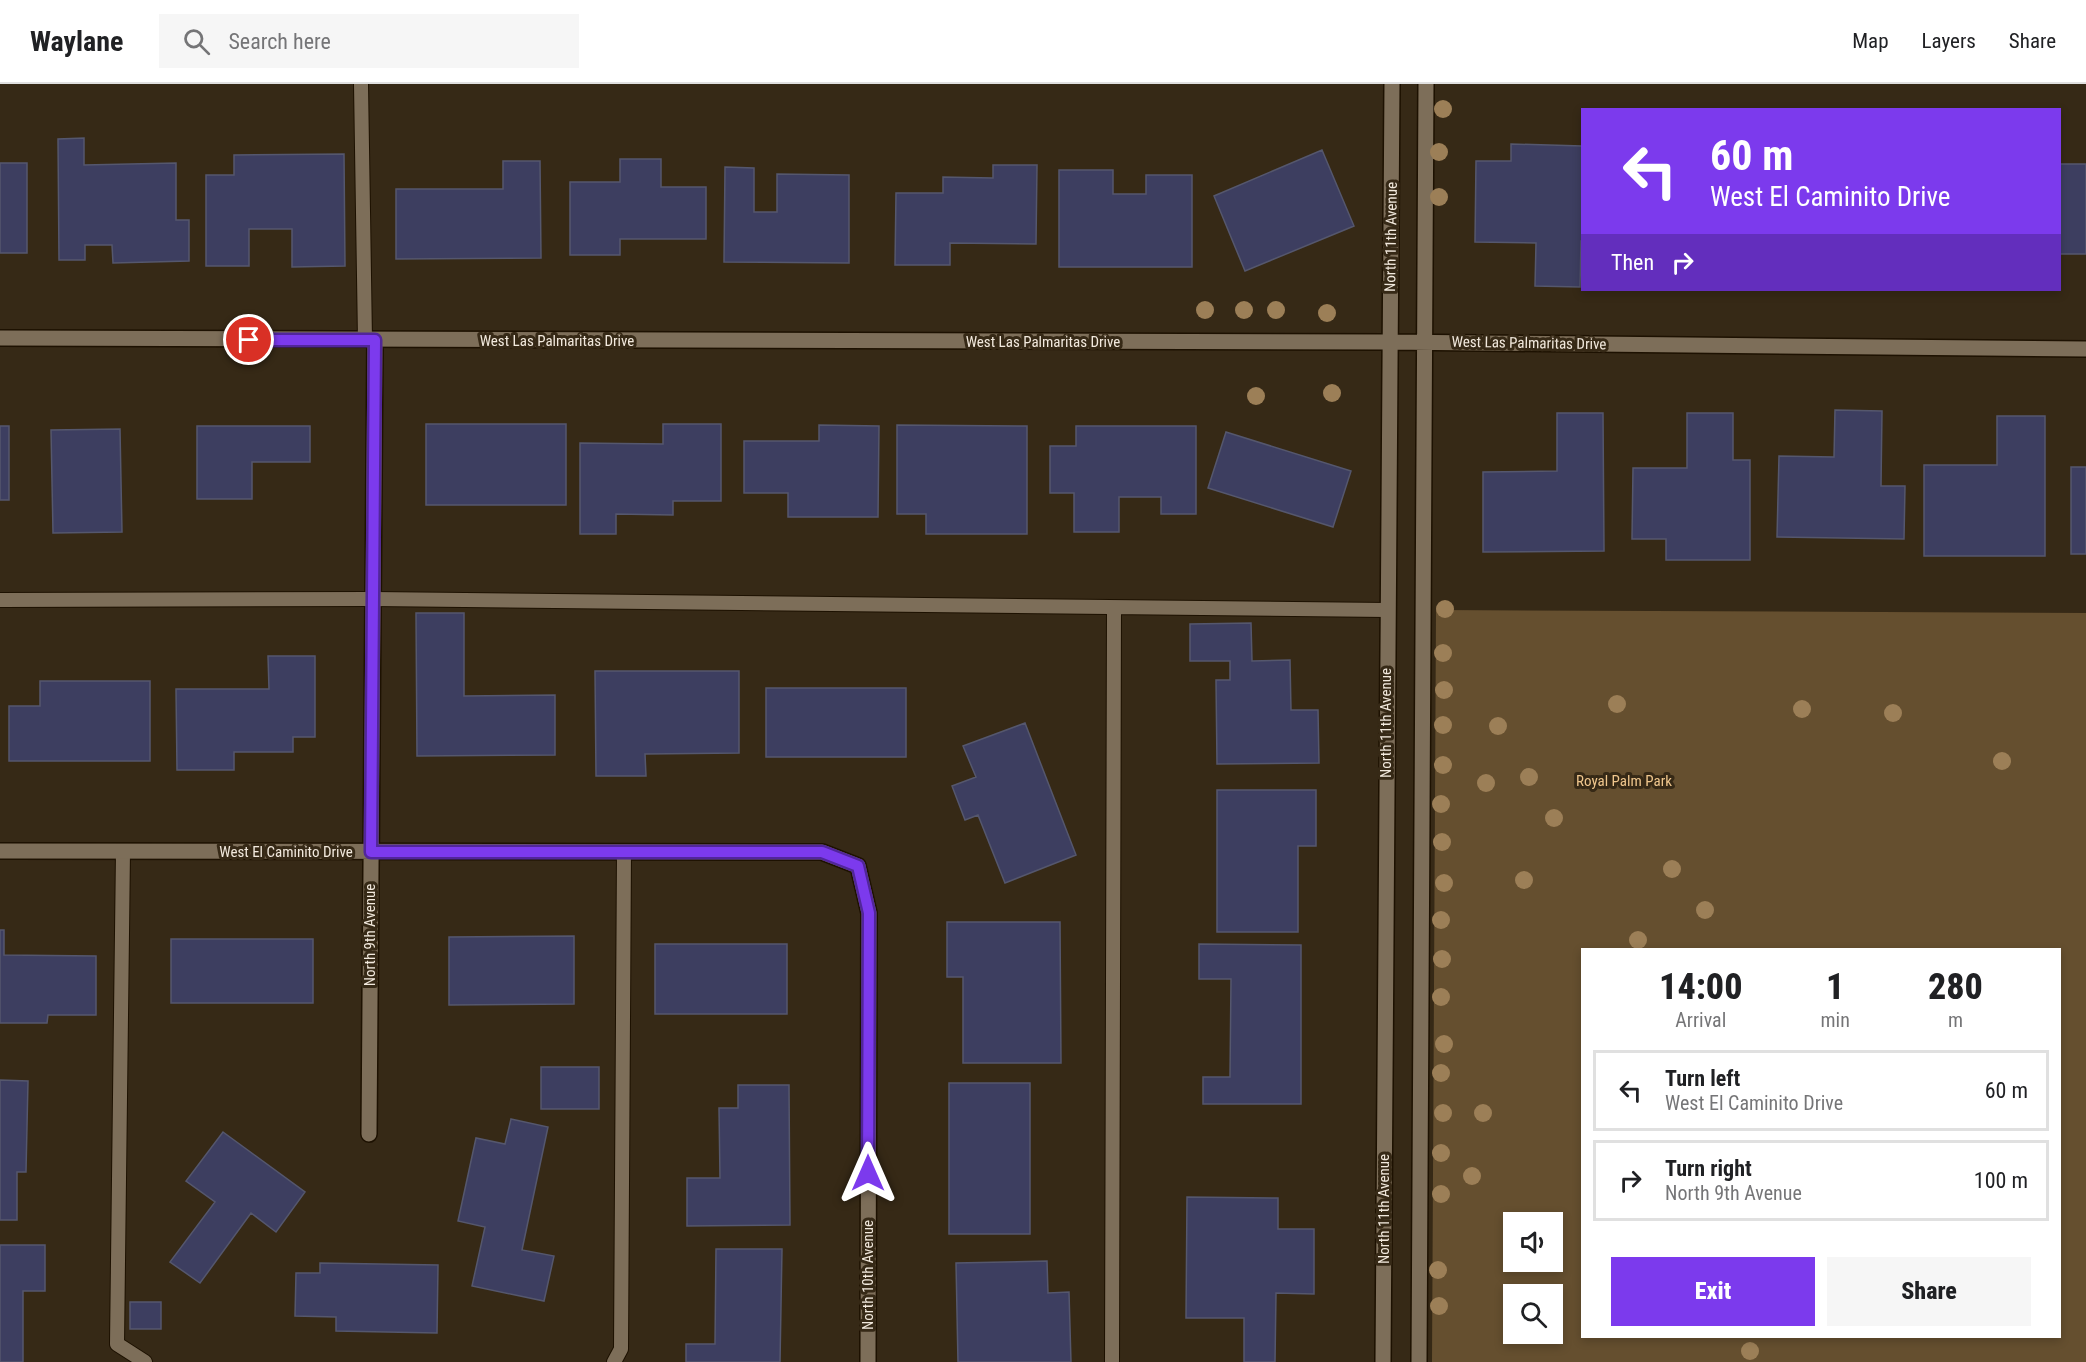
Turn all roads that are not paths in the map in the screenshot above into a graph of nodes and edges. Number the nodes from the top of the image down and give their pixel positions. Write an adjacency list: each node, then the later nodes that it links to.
1 (361, 84): 5 (lane)
2 (1392, 84): 6 (street, North 11th Avenue)
3 (1426, 84): 7 (street)
4 (0, 338): 5 (street, West Las Palmaritas Drive)
5 (370, 340): 6 (street, West Las Palmaritas Drive); 9 (street, North 9th Avenue)
6 (1389, 342): 7 (street, West Las Palmaritas Drive); 12 (street, North 11th Avenue)
7 (1425, 343): 8 (street, West Las Palmaritas Drive); 24 (street)
8 (2086, 349)
9 (373, 599): 10 (lane); 11 (lane); 15 (street, North 9th Avenue)
10 (0, 600)
11 (1114, 608): 12 (lane); 22 (lane)
12 (1387, 610): 23 (street, North 11th Avenue)
13 (0, 851): 14 (street, West El Caminito Drive)
14 (123, 851): 15 (street, West El Caminito Drive); 19 (lane)
15 (371, 852): 16 (street, West El Caminito Drive); 18 (street, North 9th Avenue)
16 (624, 852): 17 (street, West El Caminito Drive); 20 (lane)
17 (858, 866): 21 (street, North 10th Avenue)
18 (369, 1134)
19 (144, 1362)
20 (614, 1362)
21 (868, 1362)
22 (1112, 1362)
23 (1383, 1362)
24 (1419, 1362)

